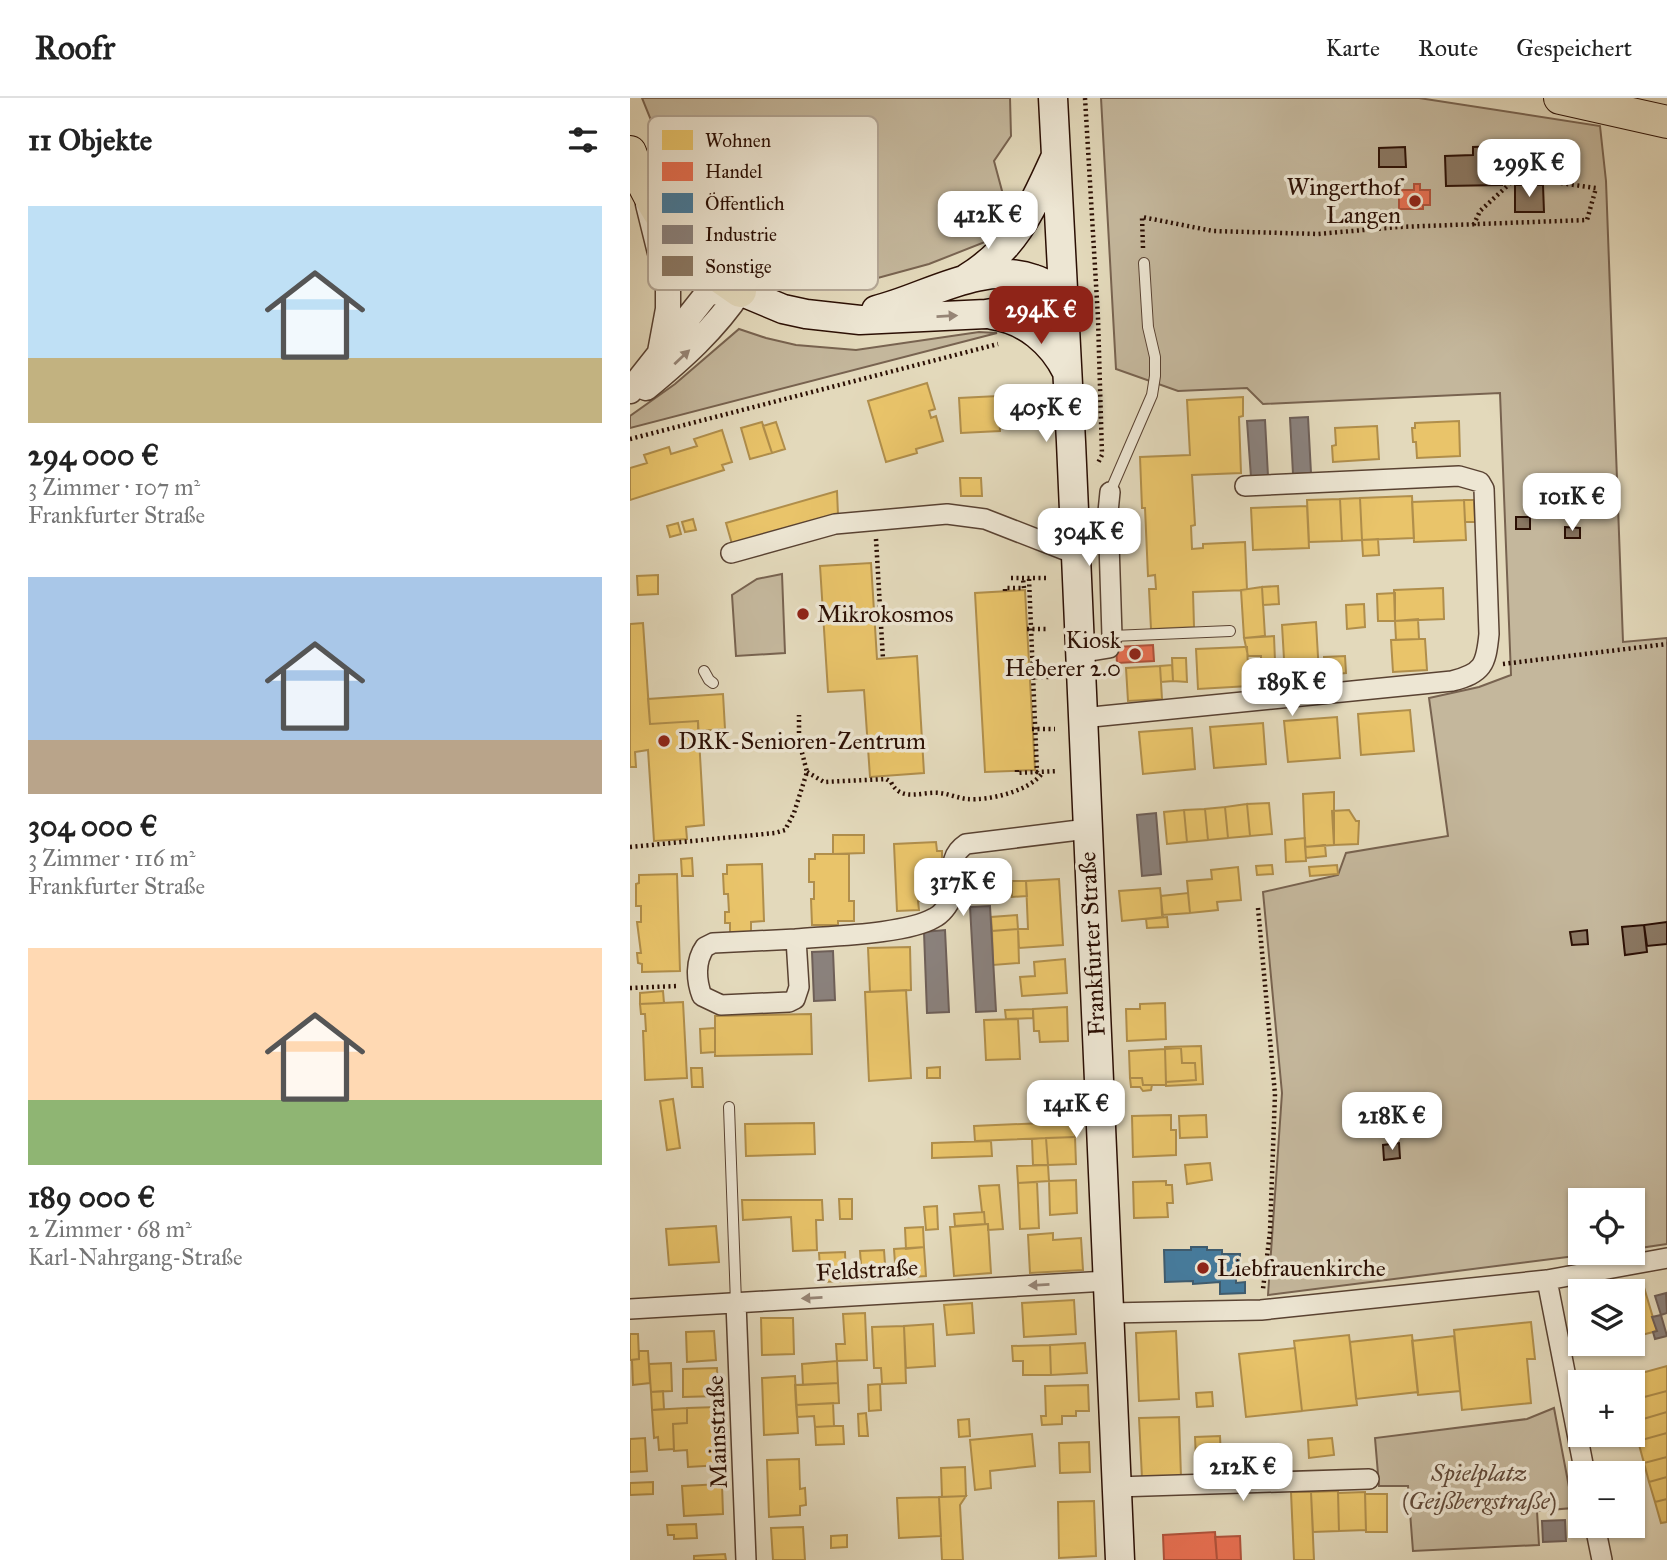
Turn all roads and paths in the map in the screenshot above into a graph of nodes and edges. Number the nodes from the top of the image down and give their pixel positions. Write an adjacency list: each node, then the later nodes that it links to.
1 (1053, 98): 6 (main road, Frankfurter Straße)
2 (1085, 98): 24 (path)
3 (1560, 98): 4 (main road)
4 (1667, 122)
5 (630, 152): 7 (main road)
6 (1056, 156): 12 (main road); 15 (main road, Frankfurter Straße)
7 (643, 183): 8 (main road); 9 (street)
8 (648, 193)
9 (648, 203)
10 (1474, 226): 10 (path); 11 (path)
11 (1144, 263): 26 (lane)
12 (962, 281): 15 (main road); 17 (main road)
13 (668, 290): 19 (street)
14 (740, 291): 17 (main road); 19 (street); 22 (street, one-way to 14)
15 (1063, 294): 16 (main road); 20 (main road, Frankfurter Straße)
16 (986, 314): 17 (main road, one-way to 16); 18 (main road)
17 (830, 317)
18 (1026, 327): 20 (main road); 23 (path)
19 (660, 352): 21 (street)
20 (1067, 372): 29 (main road, Frankfurter Straße)
21 (630, 391)
22 (630, 401)
23 (630, 439)
24 (1096, 467)
25 (1245, 486): 41 (street)
26 (1110, 492): 37 (street)
27 (874, 521): 28 (street); 29 (street); 40 (path)
28 (731, 553)
29 (1075, 554): 39 (main road, Frankfurter Straße)
30 (1011, 578): 32 (path)
31 (1046, 578): 32 (path)
32 (1026, 579): 33 (path); 34 (path)
33 (1005, 591)
34 (1029, 629): 35 (path); 43 (path)
35 (1049, 629)
36 (1230, 631): 37 (lane)
37 (1112, 636): 39 (street)
38 (1667, 644): 41 (path)
39 (1079, 653): 47 (main road, Frankfurter Straße)
40 (883, 659)
41 (1482, 667): 47 (street)
42 (704, 671): 45 (lane)
43 (1032, 677): 44 (path); 48 (path)
44 (1052, 677)
45 (713, 683)
46 (799, 715): 52 (path)
47 (1082, 718): 54 (main road, Frankfurter Straße)
48 (1034, 730): 49 (path); 53 (path)
49 (1055, 730)
50 (1017, 771): 53 (path)
51 (1058, 771): 53 (path)
52 (807, 772): 53 (path); 55 (path)
53 (1040, 772)
54 (1087, 829): 57 (street); 63 (main road, Frankfurter Straße)
55 (630, 847)
56 (1258, 908): 66 (path)
57 (796, 939): 58 (street); 58 (street)
58 (698, 985): 59 (path)
59 (630, 988)
60 (729, 1107): 64 (lane)
61 (1667, 1258): 62 (street)
62 (1547, 1280): 66 (street); 68 (street)
63 (1107, 1281): 64 (street, Feldstraße, one-way to 64); 67 (main road, Frankfurter Straße)
64 (736, 1303): 65 (street, Feldstraße); 72 (street, Mainstraße)
65 (630, 1309)
66 (1261, 1310): 67 (street)
67 (1109, 1313): 70 (main road, Frankfurter Straße)
68 (1582, 1461)
69 (1369, 1479): 70 (street)
70 (1116, 1487): 73 (main road, Frankfurter Straße)
71 (1597, 1538): 74 (street)
72 (746, 1560)
73 (1120, 1560)
74 (1602, 1560)

